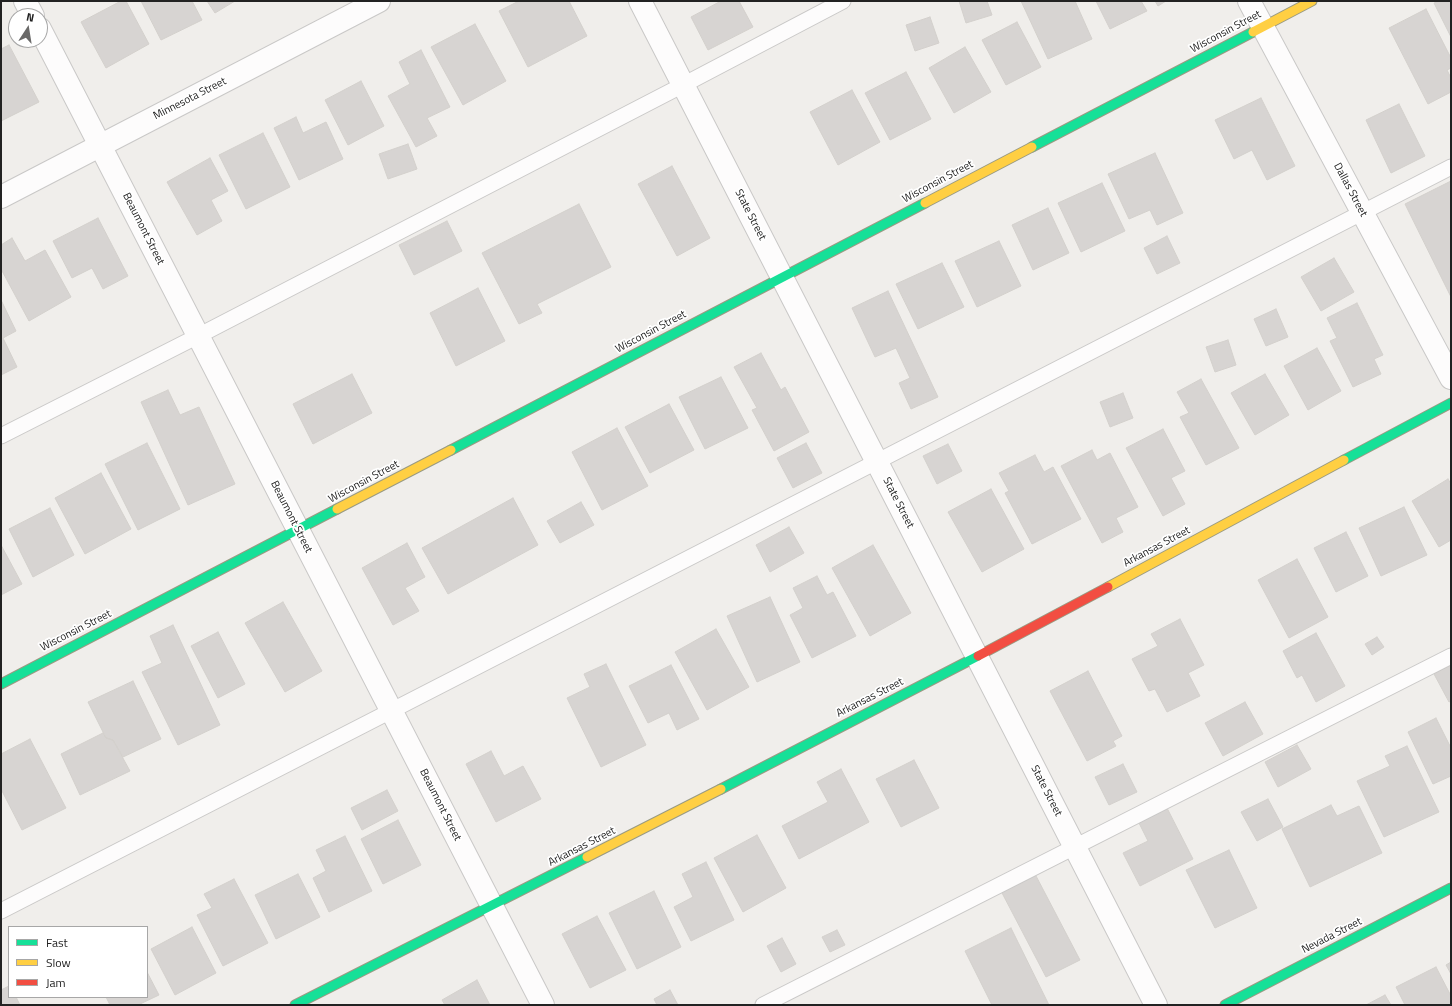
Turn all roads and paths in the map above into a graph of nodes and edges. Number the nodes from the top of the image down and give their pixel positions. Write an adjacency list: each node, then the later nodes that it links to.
1 (379, 1): 9 (street, Minnesota Street)
2 (640, 1): 8 (street, State Street)
3 (843, 1): 8 (lane)
4 (1249, 1): 6 (street, Dallas Street)
5 (1312, 1): 6 (street, Wisconsin Street)
6 (1263, 27): 12 (street, Dallas Street); 13 (street, Wisconsin Street)
7 (48, 45): 9 (street, Beaumont Street)
8 (683, 86): 13 (street, State Street); 14 (lane)
9 (100, 146): 11 (street, Minnesota Street); 14 (street, Beaumont Street)
10 (1451, 167): 12 (lane)
11 (1, 197)
12 (1362, 212): 15 (street, Dallas Street); 18 (lane)
13 (782, 277): 18 (street, State Street); 19 (street, Wisconsin Street)
14 (198, 336): 17 (lane); 19 (street, Beaumont Street)
15 (1451, 378)
16 (1451, 403): 21 (street, Arkansas Street)
17 (1, 436)
18 (876, 462): 21 (street, State Street); 23 (lane)
19 (298, 529): 22 (street, Wisconsin Street); 23 (street, Beaumont Street)
20 (1451, 656): 24 (lane)
21 (977, 657): 24 (street, State Street); 26 (street, Arkansas Street)
22 (1, 684)
23 (391, 711): 26 (street, Beaumont Street); 27 (lane)
24 (1074, 847): 30 (lane); 31 (street, State Street)
25 (1451, 888): 32 (street, Nevada Street)
26 (492, 906): 28 (street, Arkansas Street); 29 (street, Beaumont Street)
27 (1, 911)
28 (295, 1005)
29 (543, 1005)
30 (763, 1005)
31 (1156, 1005)
32 (1224, 1005)

